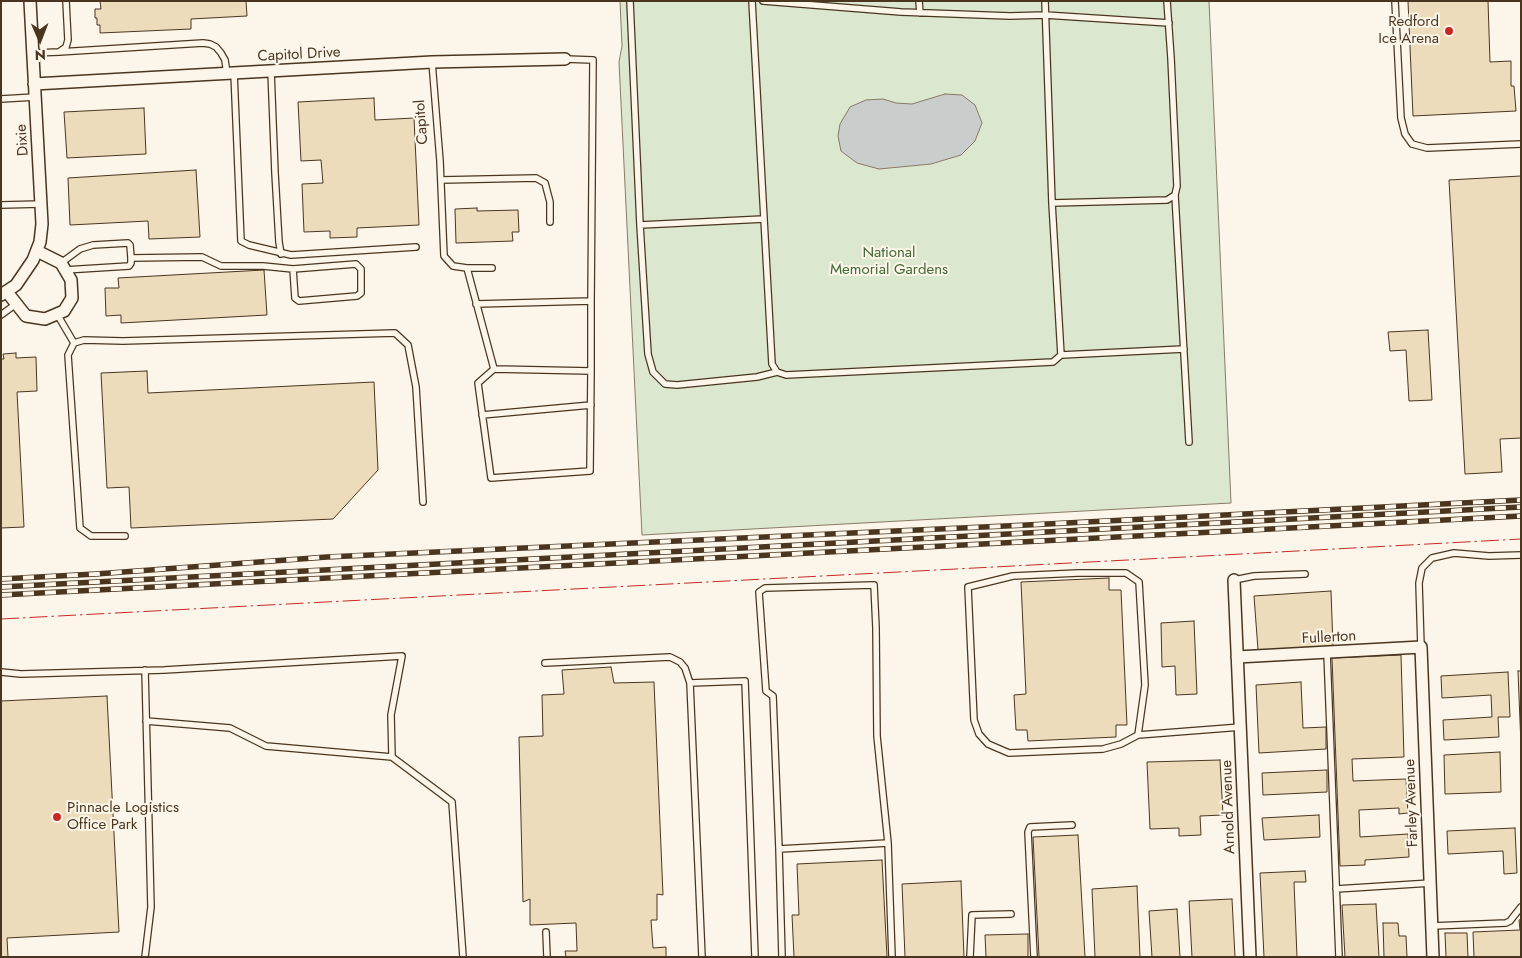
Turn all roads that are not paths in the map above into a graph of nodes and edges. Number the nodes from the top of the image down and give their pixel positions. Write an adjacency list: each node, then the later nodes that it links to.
1 (30, 1): 14 (street, Dixie)
2 (66, 1): 13 (lane)
3 (630, 1): 30 (lane)
4 (752, 1): 28 (lane)
5 (763, 1): 10 (lane)
6 (919, 1): 10 (lane)
7 (1045, 1): 11 (lane)
8 (1167, 1): 12 (lane)
9 (1395, 1): 22 (lane)
10 (920, 13): 11 (lane)
11 (1045, 15): 12 (lane); 25 (lane)
12 (1169, 23): 24 (lane)
13 (59, 52): 14 (lane); 18 (lane)
14 (33, 53): 19 (street, Dixie)
15 (565, 59): 16 (street, Capitol Drive); 40 (lane)
16 (432, 62): 17 (street, Capitol Drive); 23 (lane, Capitol)
17 (271, 71): 18 (street, Capitol Drive); 33 (lane)
18 (231, 73): 19 (street, Capitol Drive); 33 (lane)
19 (34, 84): 20 (street, Dixie)
20 (35, 97): 21 (lane); 26 (street, Dixie)
21 (1, 99)
22 (1521, 144)
23 (441, 180): 29 (lane); 36 (lane, Capitol)
24 (1175, 195): 25 (lane); 46 (lane)
25 (1052, 203): 47 (lane)
26 (42, 204): 27 (lane); 32 (street, Dixie)
27 (1, 205)
28 (764, 220): 30 (lane); 50 (lane)
29 (550, 222)
30 (640, 225): 50 (lane)
31 (416, 247): 33 (lane)
32 (37, 251): 35 (street); 39 (street, Dixie)
33 (281, 254)
34 (131, 258): 35 (lane); 35 (lane); 38 (lane)
35 (63, 267): 43 (street)
36 (467, 268): 37 (lane); 42 (lane)
37 (492, 268)
38 (293, 269): 38 (lane)
39 (4, 293): 41 (street)
40 (591, 301): 42 (lane); 49 (lane)
41 (16, 304): 43 (street); 44 (lane)
42 (476, 304): 48 (lane)
43 (57, 314): 45 (lane)
44 (1, 315)
45 (74, 343): 54 (lane); 55 (lane)
46 (1184, 349): 47 (lane); 53 (lane)
47 (1061, 355): 50 (lane)
48 (494, 369): 49 (lane); 52 (lane)
49 (591, 371): 51 (lane)
50 (777, 372)
51 (591, 405): 52 (lane); 52 (lane)
52 (482, 416)
53 (1189, 442)
54 (423, 502)
55 (124, 536)
56 (1521, 555): 59 (lane)
57 (1305, 574): 58 (lane)
58 (1234, 580): 61 (street, Arnold Avenue)
59 (1421, 647): 60 (street, Fullerton); 73 (street, Farley Avenue)
60 (1327, 653): 61 (street, Fullerton); 74 (lane)
61 (1238, 657): 67 (street, Arnold Avenue)
62 (545, 663): 65 (lane)
63 (145, 670): 64 (lane); 66 (lane); 69 (lane)
64 (1, 672)
65 (690, 682): 82 (lane); 83 (lane)
66 (146, 721): 69 (lane); 79 (lane)
67 (1241, 727): 68 (lane); 88 (street, Arnold Avenue)
68 (1138, 735): 68 (lane)
69 (392, 757): 80 (lane)
70 (1072, 825): 87 (lane)
71 (888, 843): 72 (lane); 72 (lane); 85 (lane)
72 (779, 849): 84 (lane)
73 (1430, 883): 74 (lane); 77 (street, Farley Avenue)
74 (1336, 889): 89 (lane)
75 (1521, 907): 77 (lane)
76 (1011, 914): 86 (lane)
77 (1432, 926): 90 (street, Farley Avenue)
78 (546, 932): 81 (lane)
79 (145, 957)
80 (463, 957)
81 (547, 957)
82 (702, 957)
83 (756, 957)
84 (782, 957)
85 (892, 957)
86 (970, 957)
87 (1034, 957)
88 (1250, 957)
89 (1339, 957)
90 (1433, 957)

